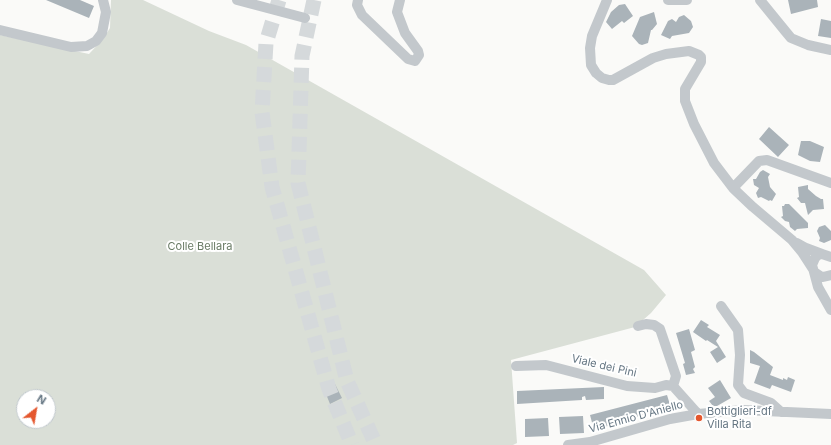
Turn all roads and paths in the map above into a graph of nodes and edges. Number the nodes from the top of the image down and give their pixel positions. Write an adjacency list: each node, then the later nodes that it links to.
1 (103, 0): 10 (street)
2 (237, 0): 9 (street)
3 (358, 0): 4 (street)
4 (400, 0)
5 (607, 0): 13 (street)
6 (668, 0): 7 (street)
7 (687, 0)
8 (760, 0): 11 (street)
9 (305, 18)
10 (0, 30)
11 (831, 50)
12 (831, 183): 13 (street)
13 (733, 188): 14 (street)
14 (792, 240): 15 (street); 16 (street)
15 (829, 256): 16 (street)
16 (813, 271): 17 (street); 18 (street)
17 (831, 275): 18 (street)
18 (825, 300): 20 (street)
19 (721, 306): 24 (street)
20 (831, 310)
21 (638, 326): 23 (street)
22 (516, 366): 23 (street, Viale dei Pini)
23 (673, 386): 25 (street)
24 (781, 412): 25 (street, Via Ennio D'Aniello); 26 (street, Via Ennio D'Aniello)
25 (698, 414): 27 (street, Via Ennio D'Aniello)
26 (831, 414)
27 (568, 445)

